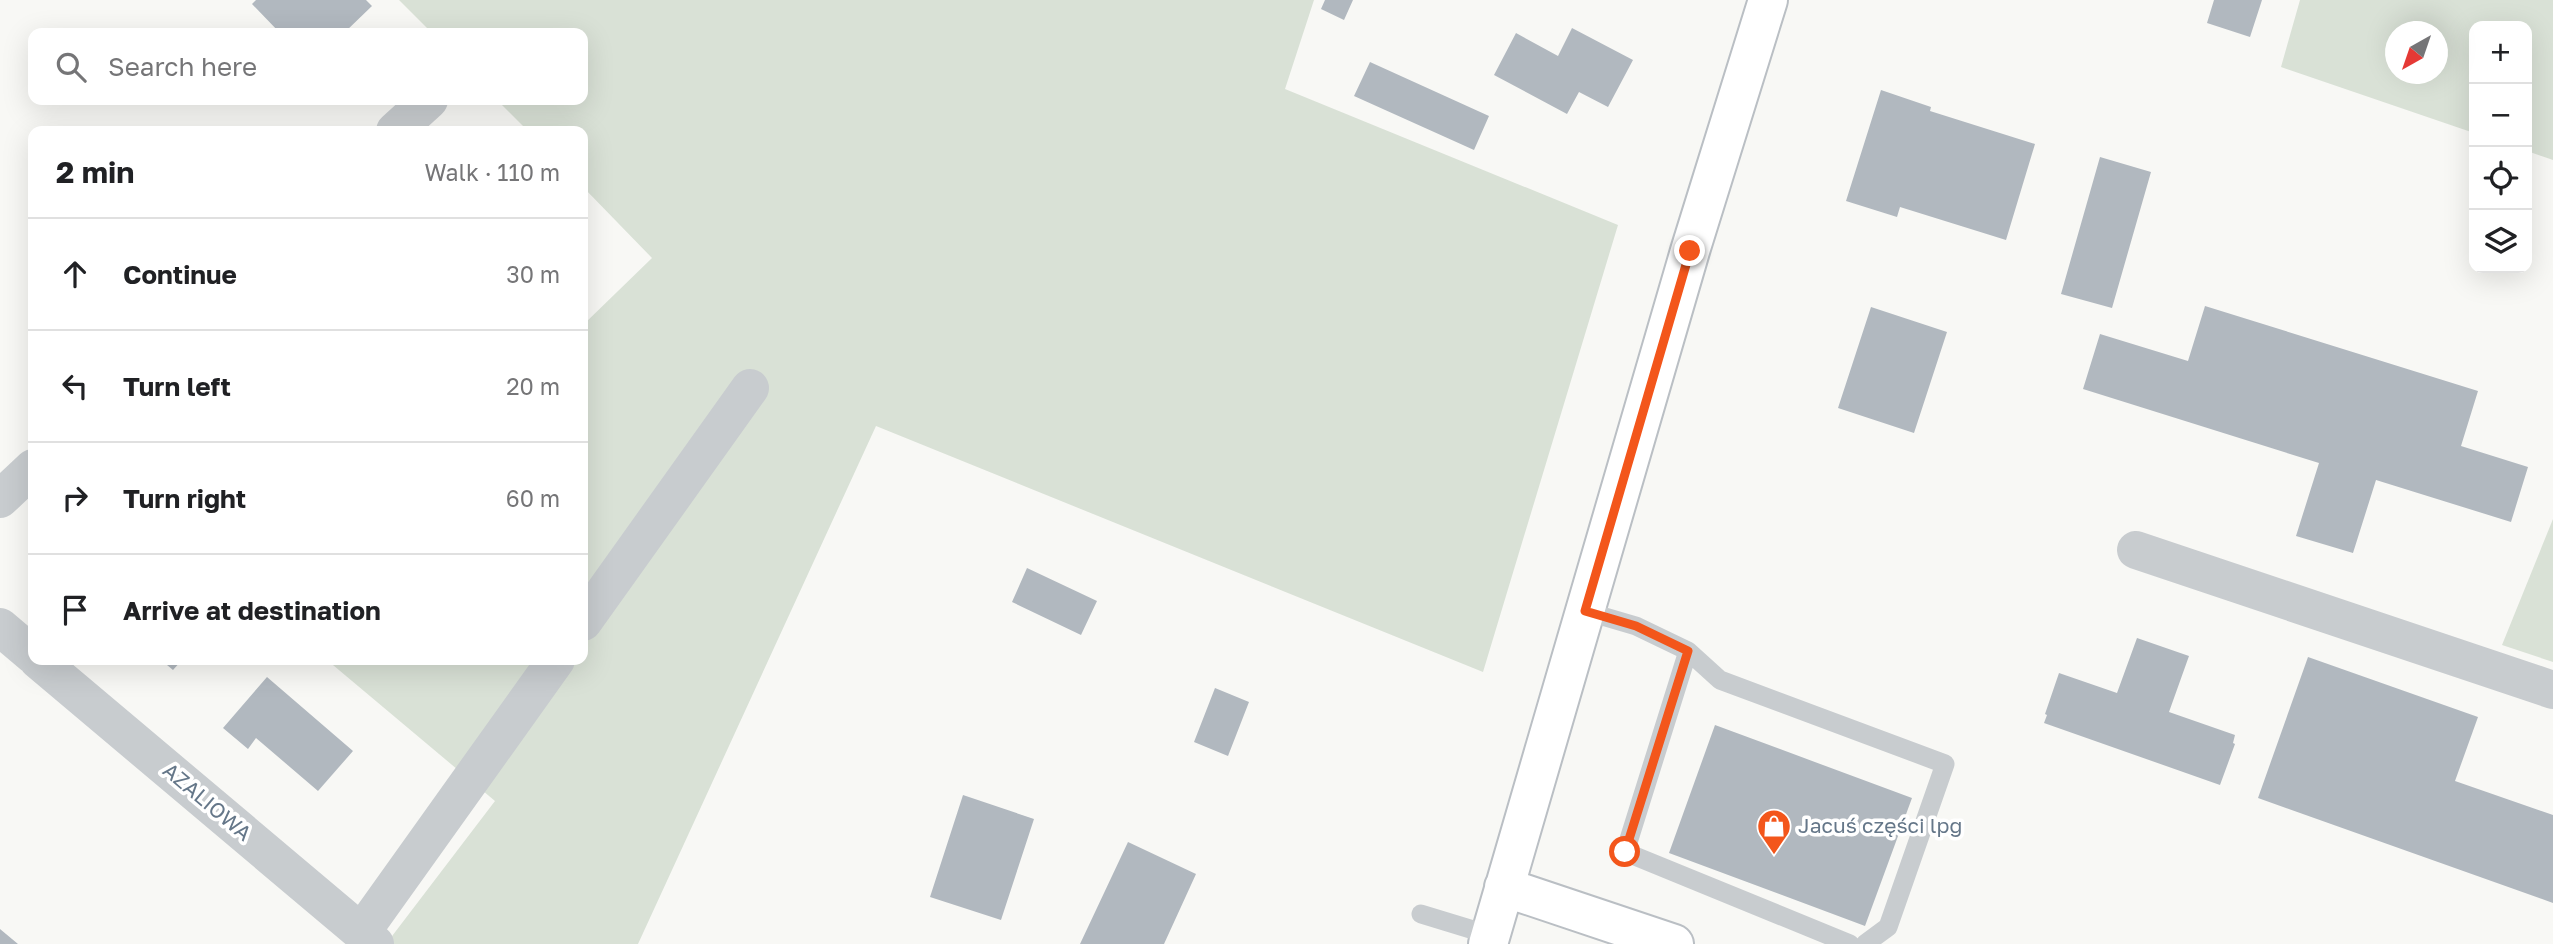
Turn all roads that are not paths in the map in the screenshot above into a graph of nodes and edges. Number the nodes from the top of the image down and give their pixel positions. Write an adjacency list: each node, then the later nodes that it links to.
1 (1768, 0): 8 (street)
2 (424, 105): 3 (street)
3 (400, 126)
4 (750, 388): 9 (street)
5 (28, 473): 6 (street)
6 (0, 499)
7 (2136, 550): 15 (street)
8 (1585, 611): 12 (lane); 16 (street)
9 (588, 615)
10 (0, 627): 11 (street)
11 (28, 651)
12 (1688, 651): 21 (lane); 22 (lane)
13 (44, 665): 18 (street, AZALIOWA)
14 (553, 665): 18 (street)
15 (2553, 690)
16 (1504, 887): 19 (street); 20 (street)
17 (1421, 914): 19 (lane)
18 (368, 938)
19 (1489, 940)
20 (1674, 944)
21 (1850, 944)
22 (1865, 944)

